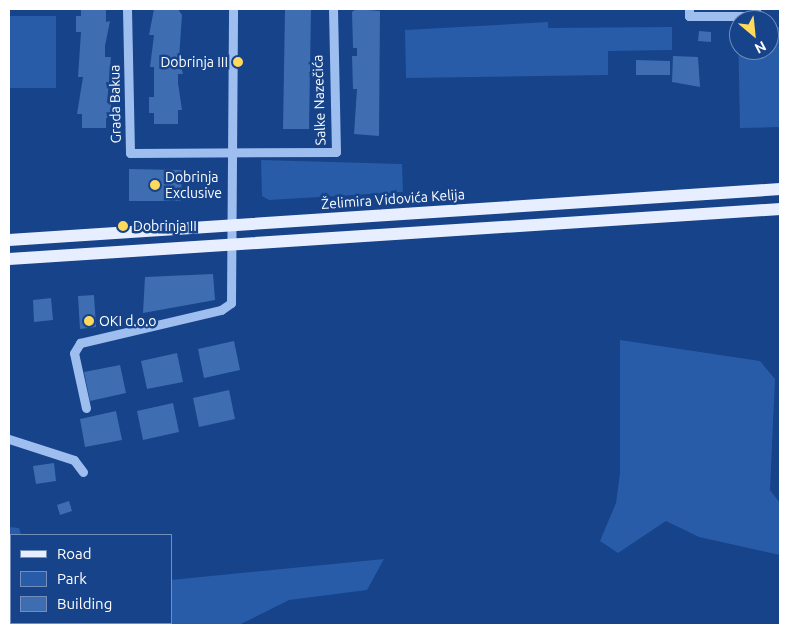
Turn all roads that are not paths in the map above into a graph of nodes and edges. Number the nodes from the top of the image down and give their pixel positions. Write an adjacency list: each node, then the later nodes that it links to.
1 (127, 9): 6 (street, Grada Bakua)
2 (233, 9): 6 (street)
3 (333, 9): 6 (street, Salke Nazečića)
4 (689, 9): 5 (street)
5 (756, 9)
6 (235, 150): 9 (street)
7 (780, 189): 9 (main road, Želimira Vidovića Kelija)
8 (780, 209): 11 (main road)
9 (234, 225): 10 (main road, Želimira Vidovića Kelija); 11 (street)
10 (9, 240)
11 (235, 242): 12 (main road); 13 (street)
12 (9, 259)
13 (86, 408)
14 (9, 439): 15 (street)
15 (83, 472)

